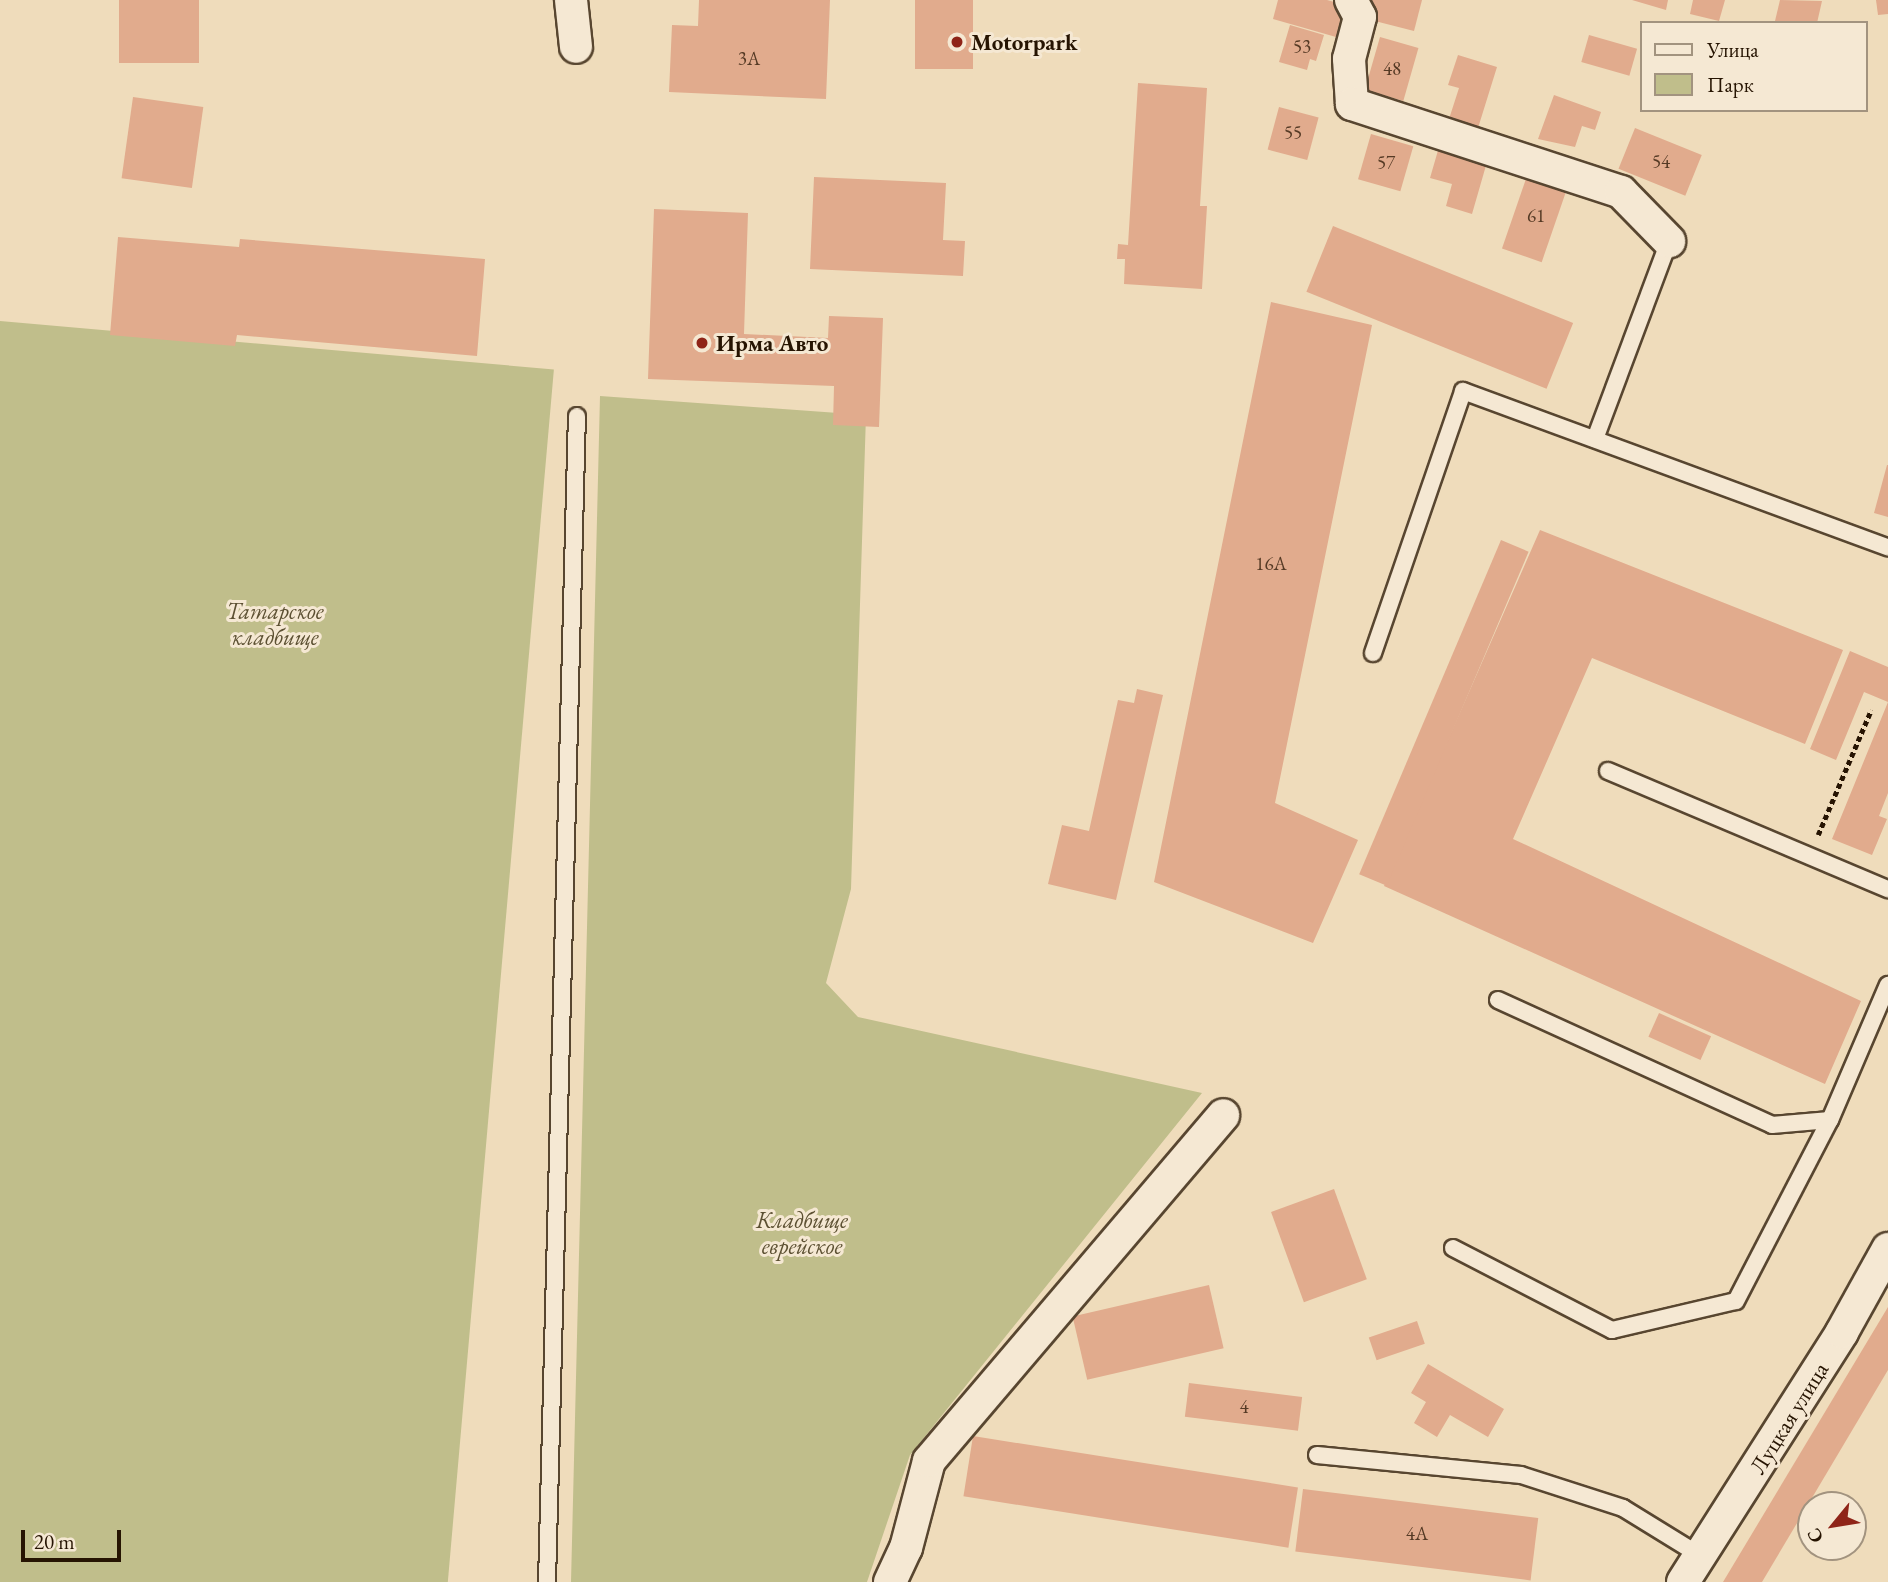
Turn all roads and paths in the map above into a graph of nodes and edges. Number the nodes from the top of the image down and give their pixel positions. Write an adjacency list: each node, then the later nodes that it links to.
1 (571, 0): 3 (street)
2 (1351, 0): 4 (street)
3 (576, 47)
4 (1669, 241): 6 (lane)
5 (577, 416): 21 (lane)
6 (1595, 439): 7 (lane); 8 (lane)
7 (1888, 547)
8 (1373, 653)
9 (1871, 710): 11 (path)
10 (1608, 771): 11 (lane)
11 (1810, 856): 12 (lane)
12 (1888, 889)
13 (1888, 985): 16 (lane)
14 (1498, 1000): 16 (lane)
15 (1223, 1115): 22 (street)
16 (1830, 1120): 17 (lane)
17 (1453, 1248)
18 (1888, 1249): 20 (street, Луцкая улица)
19 (1317, 1455): 20 (lane)
20 (1701, 1556): 23 (street, Луцкая улица)
21 (547, 1582)
22 (890, 1582)
23 (1683, 1582)

